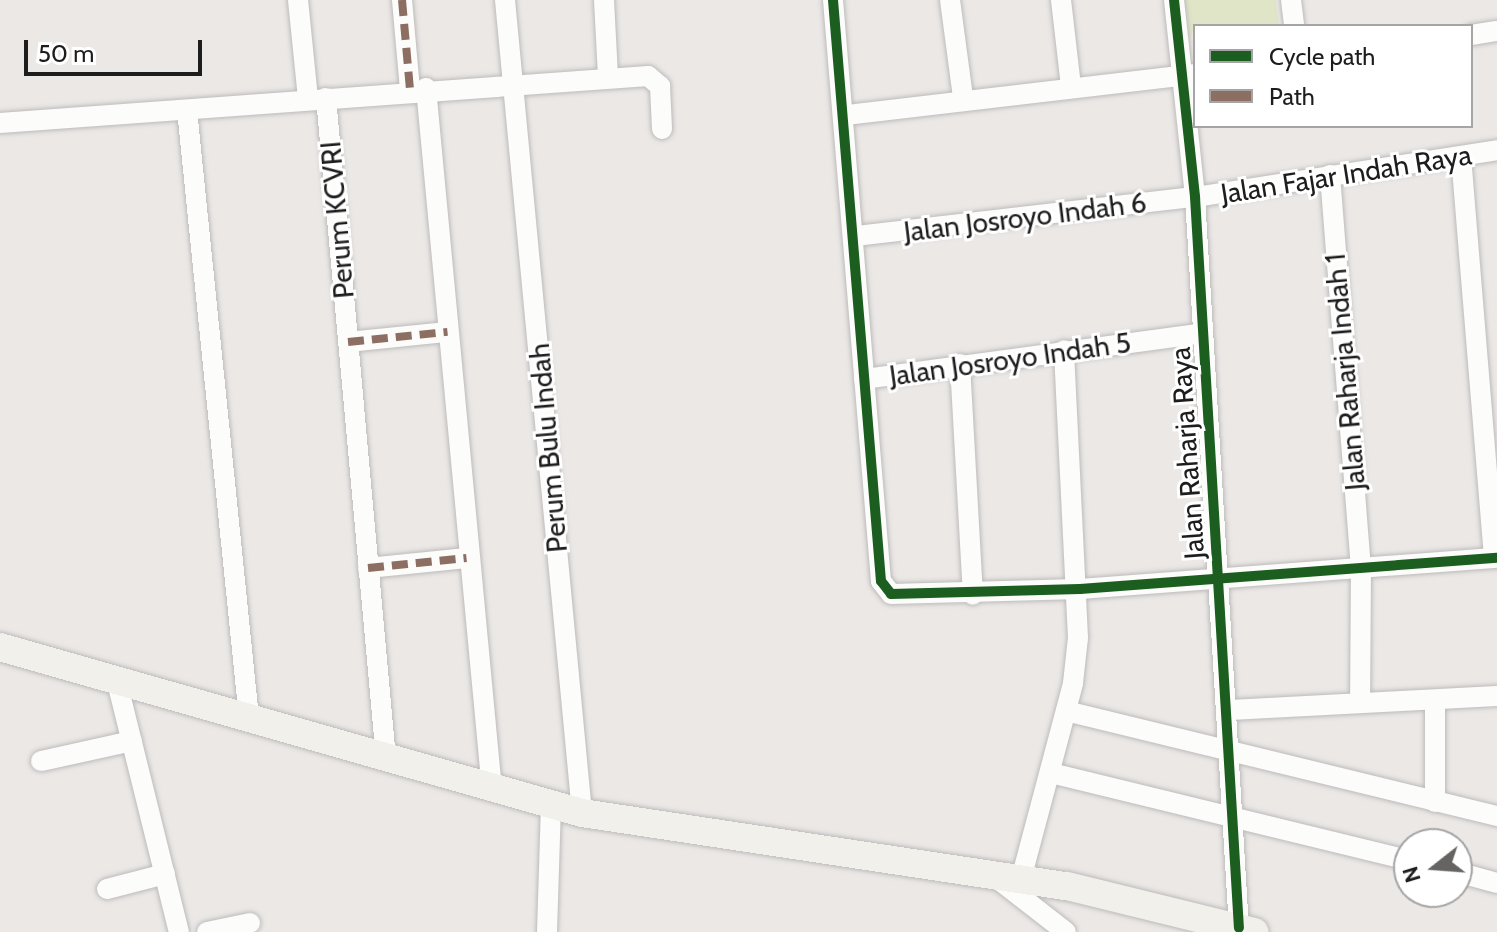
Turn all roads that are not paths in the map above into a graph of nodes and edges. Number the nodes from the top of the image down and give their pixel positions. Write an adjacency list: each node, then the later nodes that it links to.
1 (298, 0): 18 (street, Perum KCVRI)
2 (402, 0): 17 (street)
3 (505, 0): 15 (street, Perum Bulu Indah)
4 (604, 0): 14 (street)
5 (833, 0): 21 (street)
6 (950, 0): 19 (street)
7 (1061, 0): 16 (street)
8 (1174, 0): 13 (street, Jalan Raharja Raya)
9 (1291, 0): 10 (street)
10 (1294, 24)
11 (1497, 31): 12 (street)
12 (1473, 35)
13 (1189, 74): 16 (street); 27 (street, Jalan Raharja Raya)
14 (608, 76): 15 (street); 23 (street)
15 (514, 83): 17 (street); 58 (street, Perum Bulu Indah)
16 (1071, 86): 19 (street)
17 (418, 88): 18 (street); 29 (street)
18 (317, 98): 20 (street); 31 (street, Perum KCVRI)
19 (963, 98): 21 (street)
20 (187, 110): 22 (street); 49 (street)
21 (847, 115): 28 (street)
22 (0, 123)
23 (662, 129)
24 (1497, 150): 25 (street, Jalan Fajar Indah Raya)
25 (1461, 156): 26 (street, Jalan Fajar Indah Raya); 36 (street)
26 (1330, 175): 27 (street, Jalan Fajar Indah Raya); 38 (street, Jalan Raharja Indah 1)
27 (1195, 197): 28 (street, Jalan Josroyo Indah 6); 30 (street, Jalan Raharja Raya)
28 (856, 236): 34 (street)
29 (447, 332): 31 (street); 35 (street)
30 (1203, 333): 32 (street, Jalan Josroyo Indah 5); 39 (street, Jalan Raharja Raya)
31 (348, 342): 37 (street, Perum KCVRI)
32 (1064, 350): 33 (street, Jalan Josroyo Indah 5); 40 (street)
33 (960, 364): 34 (street, Jalan Josroyo Indah 5); 41 (street)
34 (864, 379): 41 (street)
35 (466, 558): 37 (street); 55 (street)
36 (1496, 558): 38 (street)
37 (368, 568): 52 (street, Perum KCVRI)
38 (1361, 568): 39 (street); 46 (street, Jalan Raharja Indah 1)
39 (1220, 580): 40 (street); 47 (street, Jalan Raharja Raya)
40 (1080, 589): 41 (street); 48 (street)
41 (973, 595)
42 (0, 647): 43 (main road)
43 (117, 682): 49 (main road); 50 (street)
44 (1497, 696): 45 (street)
45 (1435, 700): 46 (street); 56 (street)
46 (1360, 703): 47 (street)
47 (1230, 710): 51 (street, Jalan Raharja Raya)
48 (1066, 711): 51 (street); 54 (street)
49 (249, 718): 52 (main road)
50 (132, 741): 53 (street); 62 (street)
51 (1232, 753): 56 (street); 60 (street, Jalan Raharja Raya)
52 (386, 759): 55 (main road)
53 (41, 761)
54 (1051, 773): 60 (street); 64 (street)
55 (492, 790): 57 (main road)
56 (1435, 802): 59 (street)
57 (551, 804): 58 (main road); 71 (street)
58 (582, 813): 64 (main road)
59 (1497, 816)
60 (1234, 818): 61 (street); 68 (street, Jalan Raharja Raya)
61 (1393, 856)
62 (165, 874): 66 (street); 69 (street)
63 (1473, 876): 65 (street)
64 (1008, 878): 68 (main road); 72 (street)
65 (1497, 883)
66 (107, 889)
67 (250, 923): 70 (street)
68 (1247, 930)
69 (179, 932)
70 (207, 932)
71 (547, 932)
72 (1066, 932)

